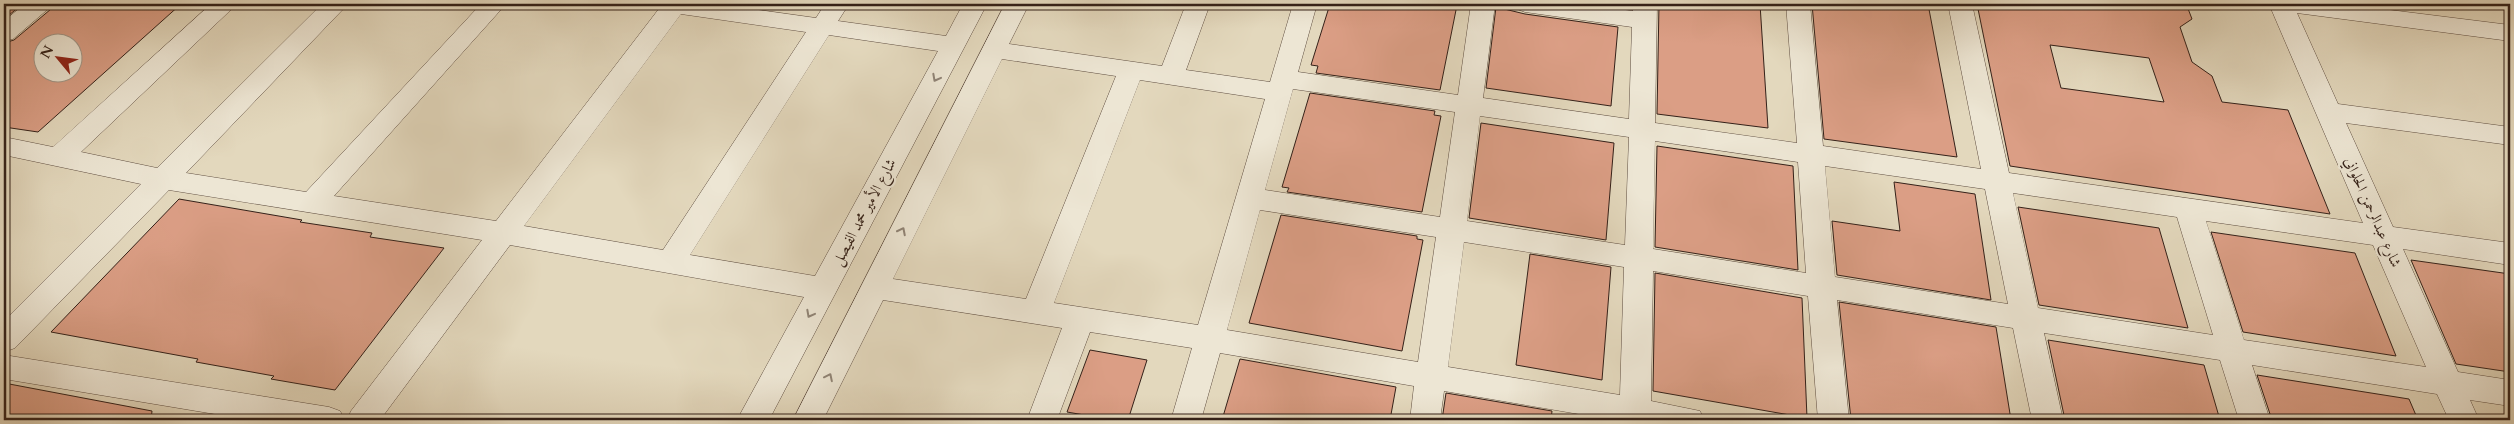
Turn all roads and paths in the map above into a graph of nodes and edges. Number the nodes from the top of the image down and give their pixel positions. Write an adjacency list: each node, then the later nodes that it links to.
1 (40, 4): 18 (street)
2 (225, 4): 33 (street)
3 (336, 4): 34 (street)
4 (494, 4): 37 (street)
5 (671, 4): 17 (street); 40 (street)
6 (837, 4): 17 (street)
7 (975, 4): 20 (street, شارع الأمير محمد الفيصل)
8 (1017, 4): 21 (street)
9 (1198, 4): 23 (street)
10 (1305, 4): 24 (street)
11 (1483, 4): 25 (street)
12 (1525, 4): 16 (street)
13 (1798, 4): 32 (street)
14 (1960, 4): 35 (street)
15 (2283, 4): 19 (street); 26 (street, شارع عبدالرحمن الحلواني)
16 (1645, 12): 27 (street)
17 (822, 27): 20 (street); 44 (street)
18 (4, 33)
19 (2510, 33)
20 (953, 46): 28 (street, شارع الأمير محمد الفيصل, one-way to 28)
21 (994, 50): 22 (street); 30 (street)
22 (1131, 70): 23 (street); 48 (street)
23 (1171, 76): 24 (street)
24 (1282, 86): 25 (street); 36 (street)
25 (1469, 105): 27 (street); 39 (street)
26 (2328, 112): 29 (street); 41 (street, شارع عبدالرحمن الحلواني)
27 (1642, 130): 32 (street); 43 (street)
28 (905, 136): 30 (street); 47 (street, شارع الأمير محمد الفيصل)
29 (2510, 136)
30 (947, 143): 45 (street, one-way to 30)
31 (4, 146): 33 (street)
32 (1811, 154): 35 (street); 46 (street)
33 (60, 156): 34 (street)
34 (163, 178): 37 (street); 52 (street)
35 (1997, 181): 38 (street); 50 (street)
36 (1250, 198): 39 (street); 51 (street)
37 (312, 203): 40 (street)
38 (2188, 208): 41 (street); 53 (street)
39 (1452, 229): 43 (street); 55 (street)
40 (503, 233): 44 (street); 60 (street)
41 (2383, 236): 42 (street); 56 (street, شارع عبدالرحمن الحلواني)
42 (2510, 254)
43 (1639, 258): 46 (street); 58 (street)
44 (670, 263): 47 (street)
45 (874, 286): 48 (street); 62 (street, one-way to 45)
46 (1822, 286): 50 (street); 67 (street)
47 (823, 289): 61 (street, شارع الأمير محمد الفيصل, one-way to 61)
48 (1036, 311): 49 (street)
49 (1080, 318): 51 (street); 63 (street)
50 (2025, 318): 53 (street); 68 (street)
51 (1210, 338): 55 (street); 64 (street)
52 (4, 340)
53 (2232, 350): 56 (street); 69 (street)
54 (4, 367): 59 (street)
55 (1431, 376): 58 (street); 65 (street)
56 (2448, 384): 57 (street); 70 (street, شارع عبدالرحمن الحلواني)
57 (2510, 393)
58 (1635, 416): 66 (street)
59 (329, 420)
60 (362, 420)
61 (753, 420)
62 (808, 420)
63 (1042, 420)
64 (1186, 420)
65 (1425, 420)
66 (1689, 420)
67 (1833, 420)
68 (2047, 420)
69 (2254, 420)
70 (2464, 420)

